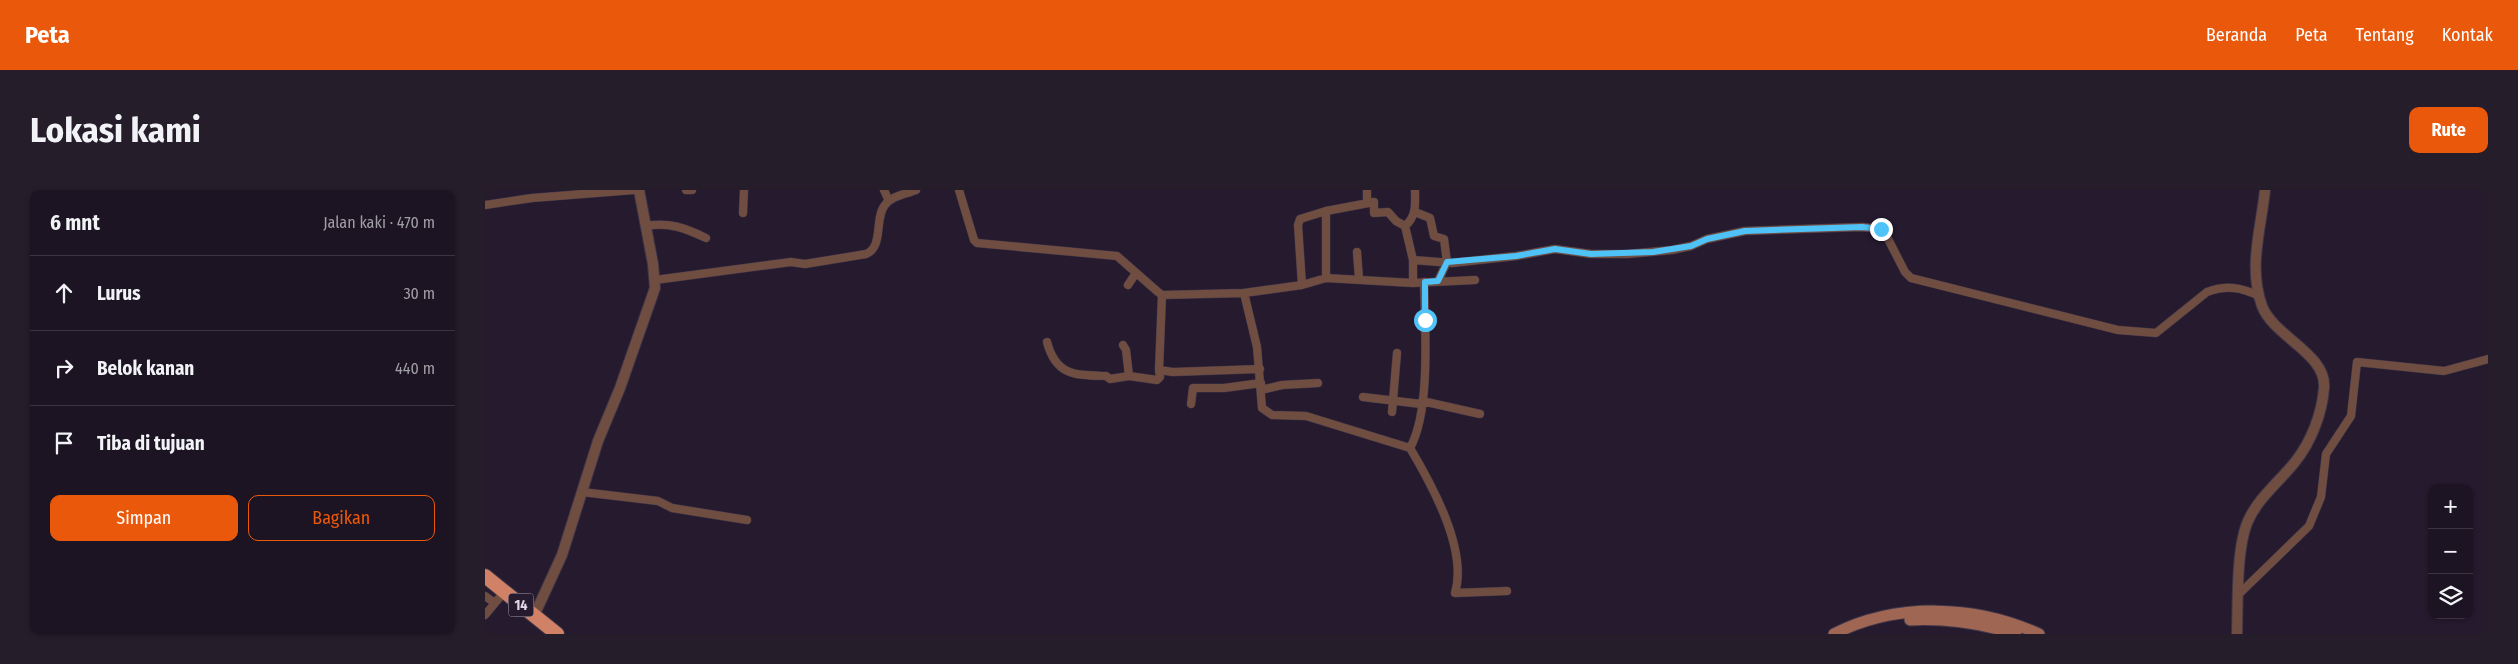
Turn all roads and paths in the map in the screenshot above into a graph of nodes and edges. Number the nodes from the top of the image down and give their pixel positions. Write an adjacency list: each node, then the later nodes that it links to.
1 (634, 190): 14 (street)
2 (639, 190): 18 (street)
3 (686, 190): 4 (street)
4 (693, 190)
5 (744, 190): 17 (street)
6 (884, 190): 12 (street)
7 (916, 190): 12 (street)
8 (959, 190): 24 (street)
9 (1367, 190): 13 (street)
10 (1415, 190): 16 (street)
11 (2265, 190): 36 (street)
12 (889, 201): 27 (street)
13 (1367, 203): 15 (street); 19 (street)
14 (485, 205)
15 (1326, 211): 25 (street); 33 (street)
16 (1415, 212): 19 (street); 23 (street)
17 (743, 213)
18 (646, 226): 20 (street); 27 (street)
19 (1405, 226): 22 (street)
20 (706, 238)
21 (1357, 252): 26 (street)
22 (1413, 260): 23 (street); 31 (street)
23 (1447, 262): 29 (street); 36 (street)
24 (1136, 273): 32 (street); 35 (street)
25 (1326, 278): 26 (street); 33 (street)
26 (1359, 279): 31 (street)
27 (655, 280): 53 (street)
28 (1475, 280): 29 (street)
29 (1438, 281): 30 (street)
30 (1425, 282): 31 (street); 48 (street)
31 (1413, 283)
32 (1128, 285)
33 (1302, 285): 34 (street)
34 (1244, 294): 35 (street); 41 (street)
35 (1162, 295): 42 (street)
36 (2259, 296): 58 (street)
37 (1047, 342): 43 (street)
38 (1123, 345): 43 (street)
39 (1397, 353): 47 (street)
40 (2488, 358): 58 (street)
41 (1260, 369): 42 (street); 45 (street)
42 (1159, 370): 43 (street)
43 (1129, 376)
44 (1318, 383): 45 (street)
45 (1261, 386): 49 (street); 52 (street)
46 (1363, 397): 47 (street)
47 (1393, 401): 48 (street); 50 (street)
48 (1421, 403): 51 (street); 52 (street)
49 (1191, 404)
50 (1392, 412)
51 (1480, 414)
52 (1410, 448): 57 (street)
53 (582, 492): 54 (street); 62 (street)
54 (747, 520)
55 (485, 576): 56 (highway, 14)
56 (505, 591): 60 (street); 62 (highway, 14)
57 (1507, 591)
58 (2238, 595): 68 (street)
59 (485, 596): 60 (street)
60 (495, 603): 61 (street)
61 (485, 615)
62 (534, 616): 63 (highway, 14)
63 (557, 634)
64 (1834, 634): 67 (main road)
65 (1851, 634): 66 (main road)
66 (2016, 634)
67 (2039, 634)
68 (2237, 634)

